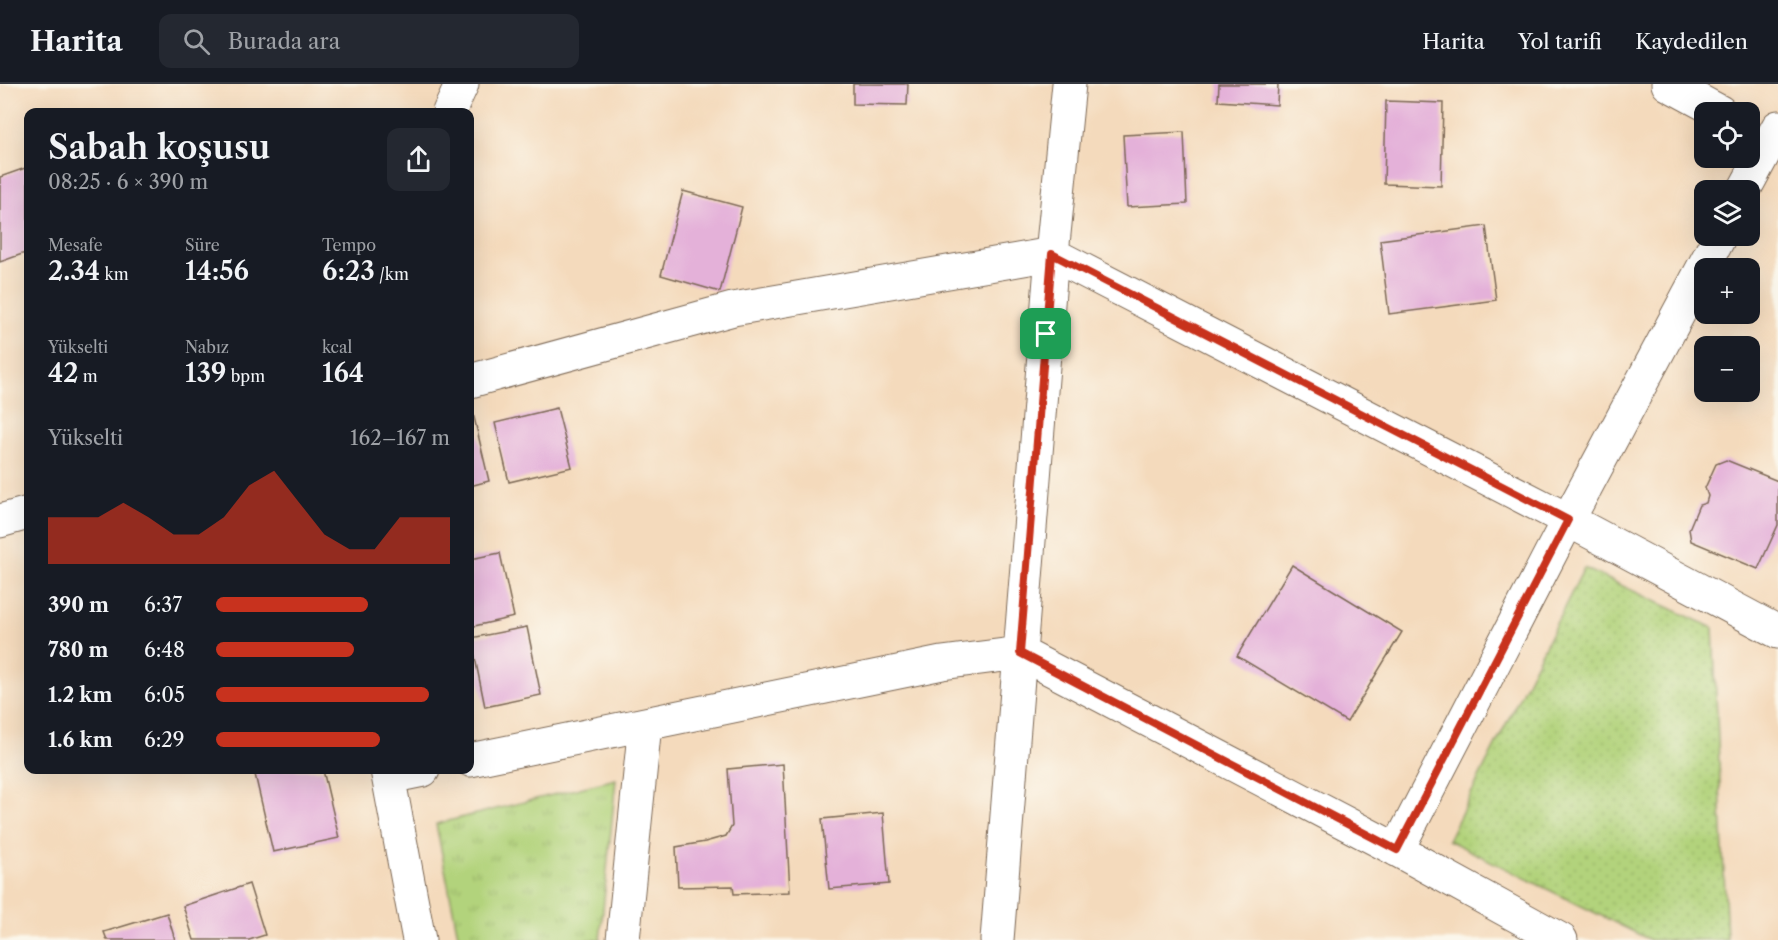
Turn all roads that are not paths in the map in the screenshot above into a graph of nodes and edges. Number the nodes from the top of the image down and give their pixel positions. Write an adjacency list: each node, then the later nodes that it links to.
1 (462, 84): 5 (street)
2 (1069, 84): 9 (street)
3 (1668, 84): 4 (street)
4 (1701, 102)
5 (451, 108)
6 (1766, 132): 7 (street)
7 (1748, 180)
8 (1715, 246): 12 (street)
9 (1052, 254): 10 (street); 12 (street); 15 (street)
10 (474, 380)
11 (24, 514): 13 (street)
12 (1568, 520): 14 (street); 19 (street)
13 (0, 521)
14 (1778, 632)
15 (1020, 653): 16 (street); 19 (street); 22 (street)
16 (645, 724): 17 (street); 21 (street)
17 (474, 759)
18 (388, 774): 20 (street)
19 (1397, 850): 23 (street)
20 (419, 940)
21 (623, 940)
22 (997, 940)
23 (1561, 940)

